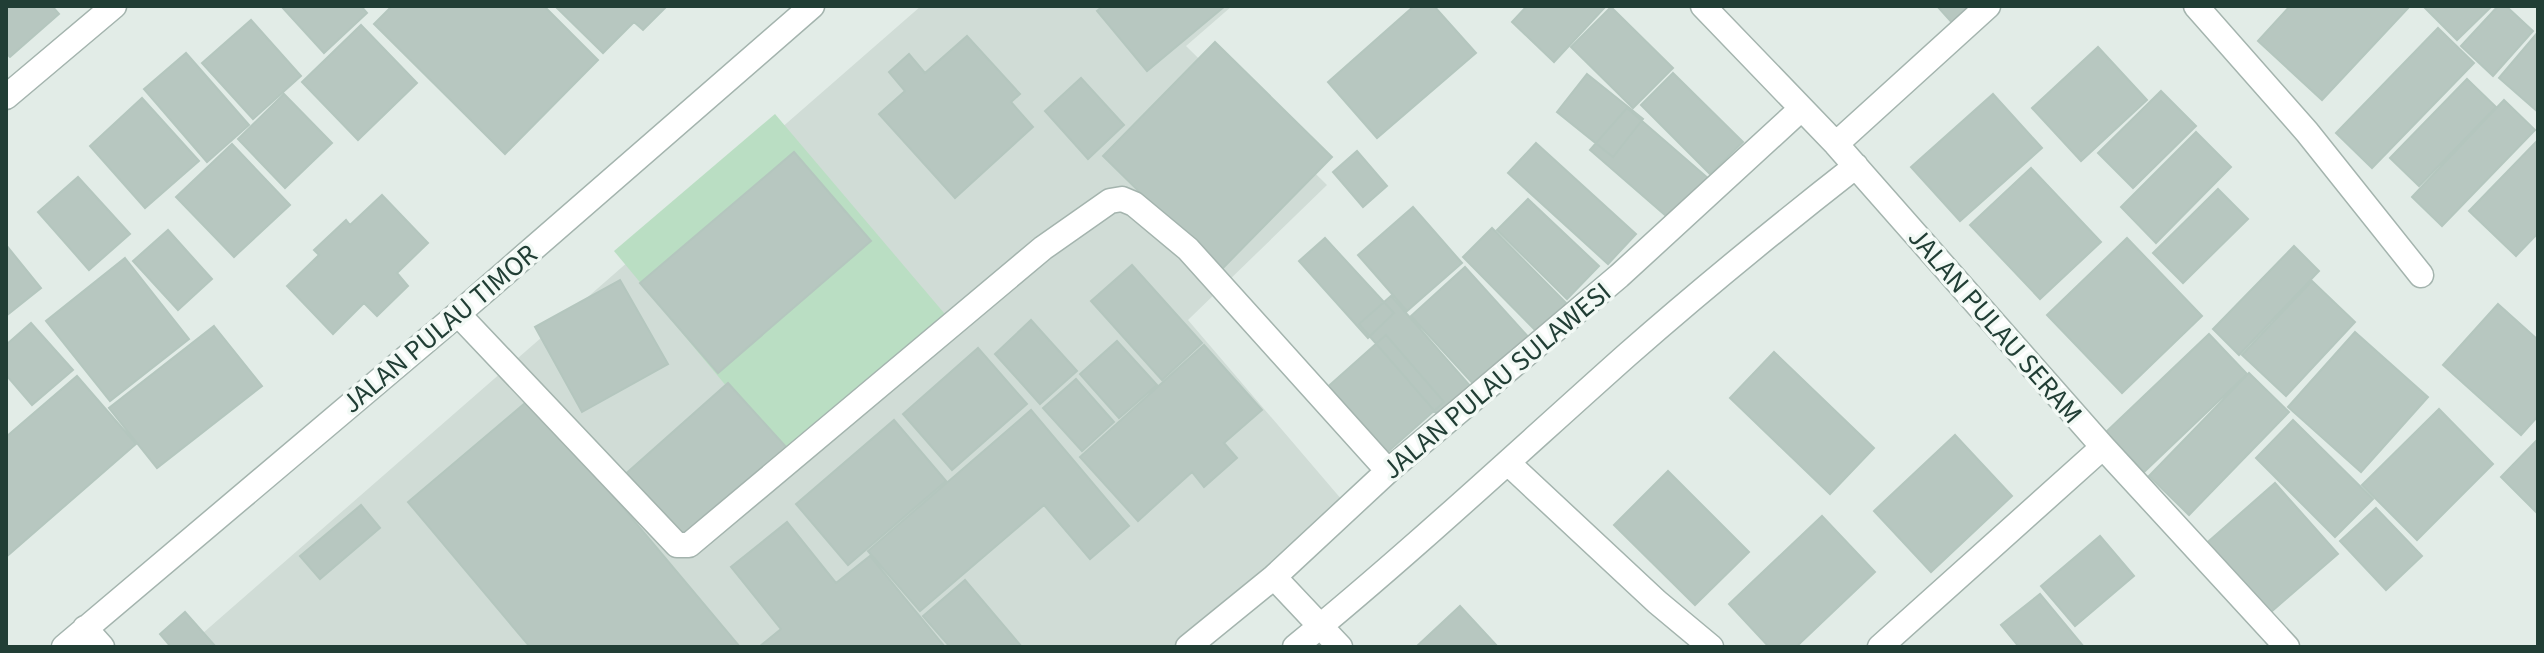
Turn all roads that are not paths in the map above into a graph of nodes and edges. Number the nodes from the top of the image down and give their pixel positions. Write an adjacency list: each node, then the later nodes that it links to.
1 (114, 6): 6 (street)
2 (812, 6): 11 (street, JALAN PULAU TIMOR)
3 (1703, 6): 7 (street, JALAN PULAU SERAM)
4 (1988, 6): 8 (street)
5 (2196, 6): 10 (street)
6 (6, 97)
7 (1801, 109): 8 (street, JALAN PULAU SERAM); 14 (street, JALAN PULAU SULAWESI)
8 (1836, 144): 9 (street, JALAN PULAU SERAM)
9 (1856, 166): 12 (street, JALAN PULAU SERAM); 13 (street)
10 (2421, 275)
11 (458, 314): 14 (street); 17 (street, JALAN PULAU TIMOR)
12 (2103, 447): 24 (street); 25 (street, JALAN PULAU SERAM)
13 (1509, 464): 16 (street); 23 (street)
14 (1388, 471): 15 (street, JALAN PULAU SULAWESI)
15 (1274, 577): 16 (street); 20 (street, JALAN PULAU SULAWESI)
16 (1320, 627): 21 (street); 22 (street)
17 (85, 628): 18 (street, JALAN PULAU TIMOR); 19 (street)
18 (64, 647)
19 (102, 647)
20 (1188, 647)
21 (1295, 647)
22 (1340, 647)
23 (1711, 647)
24 (1880, 647)
25 (2287, 647)

